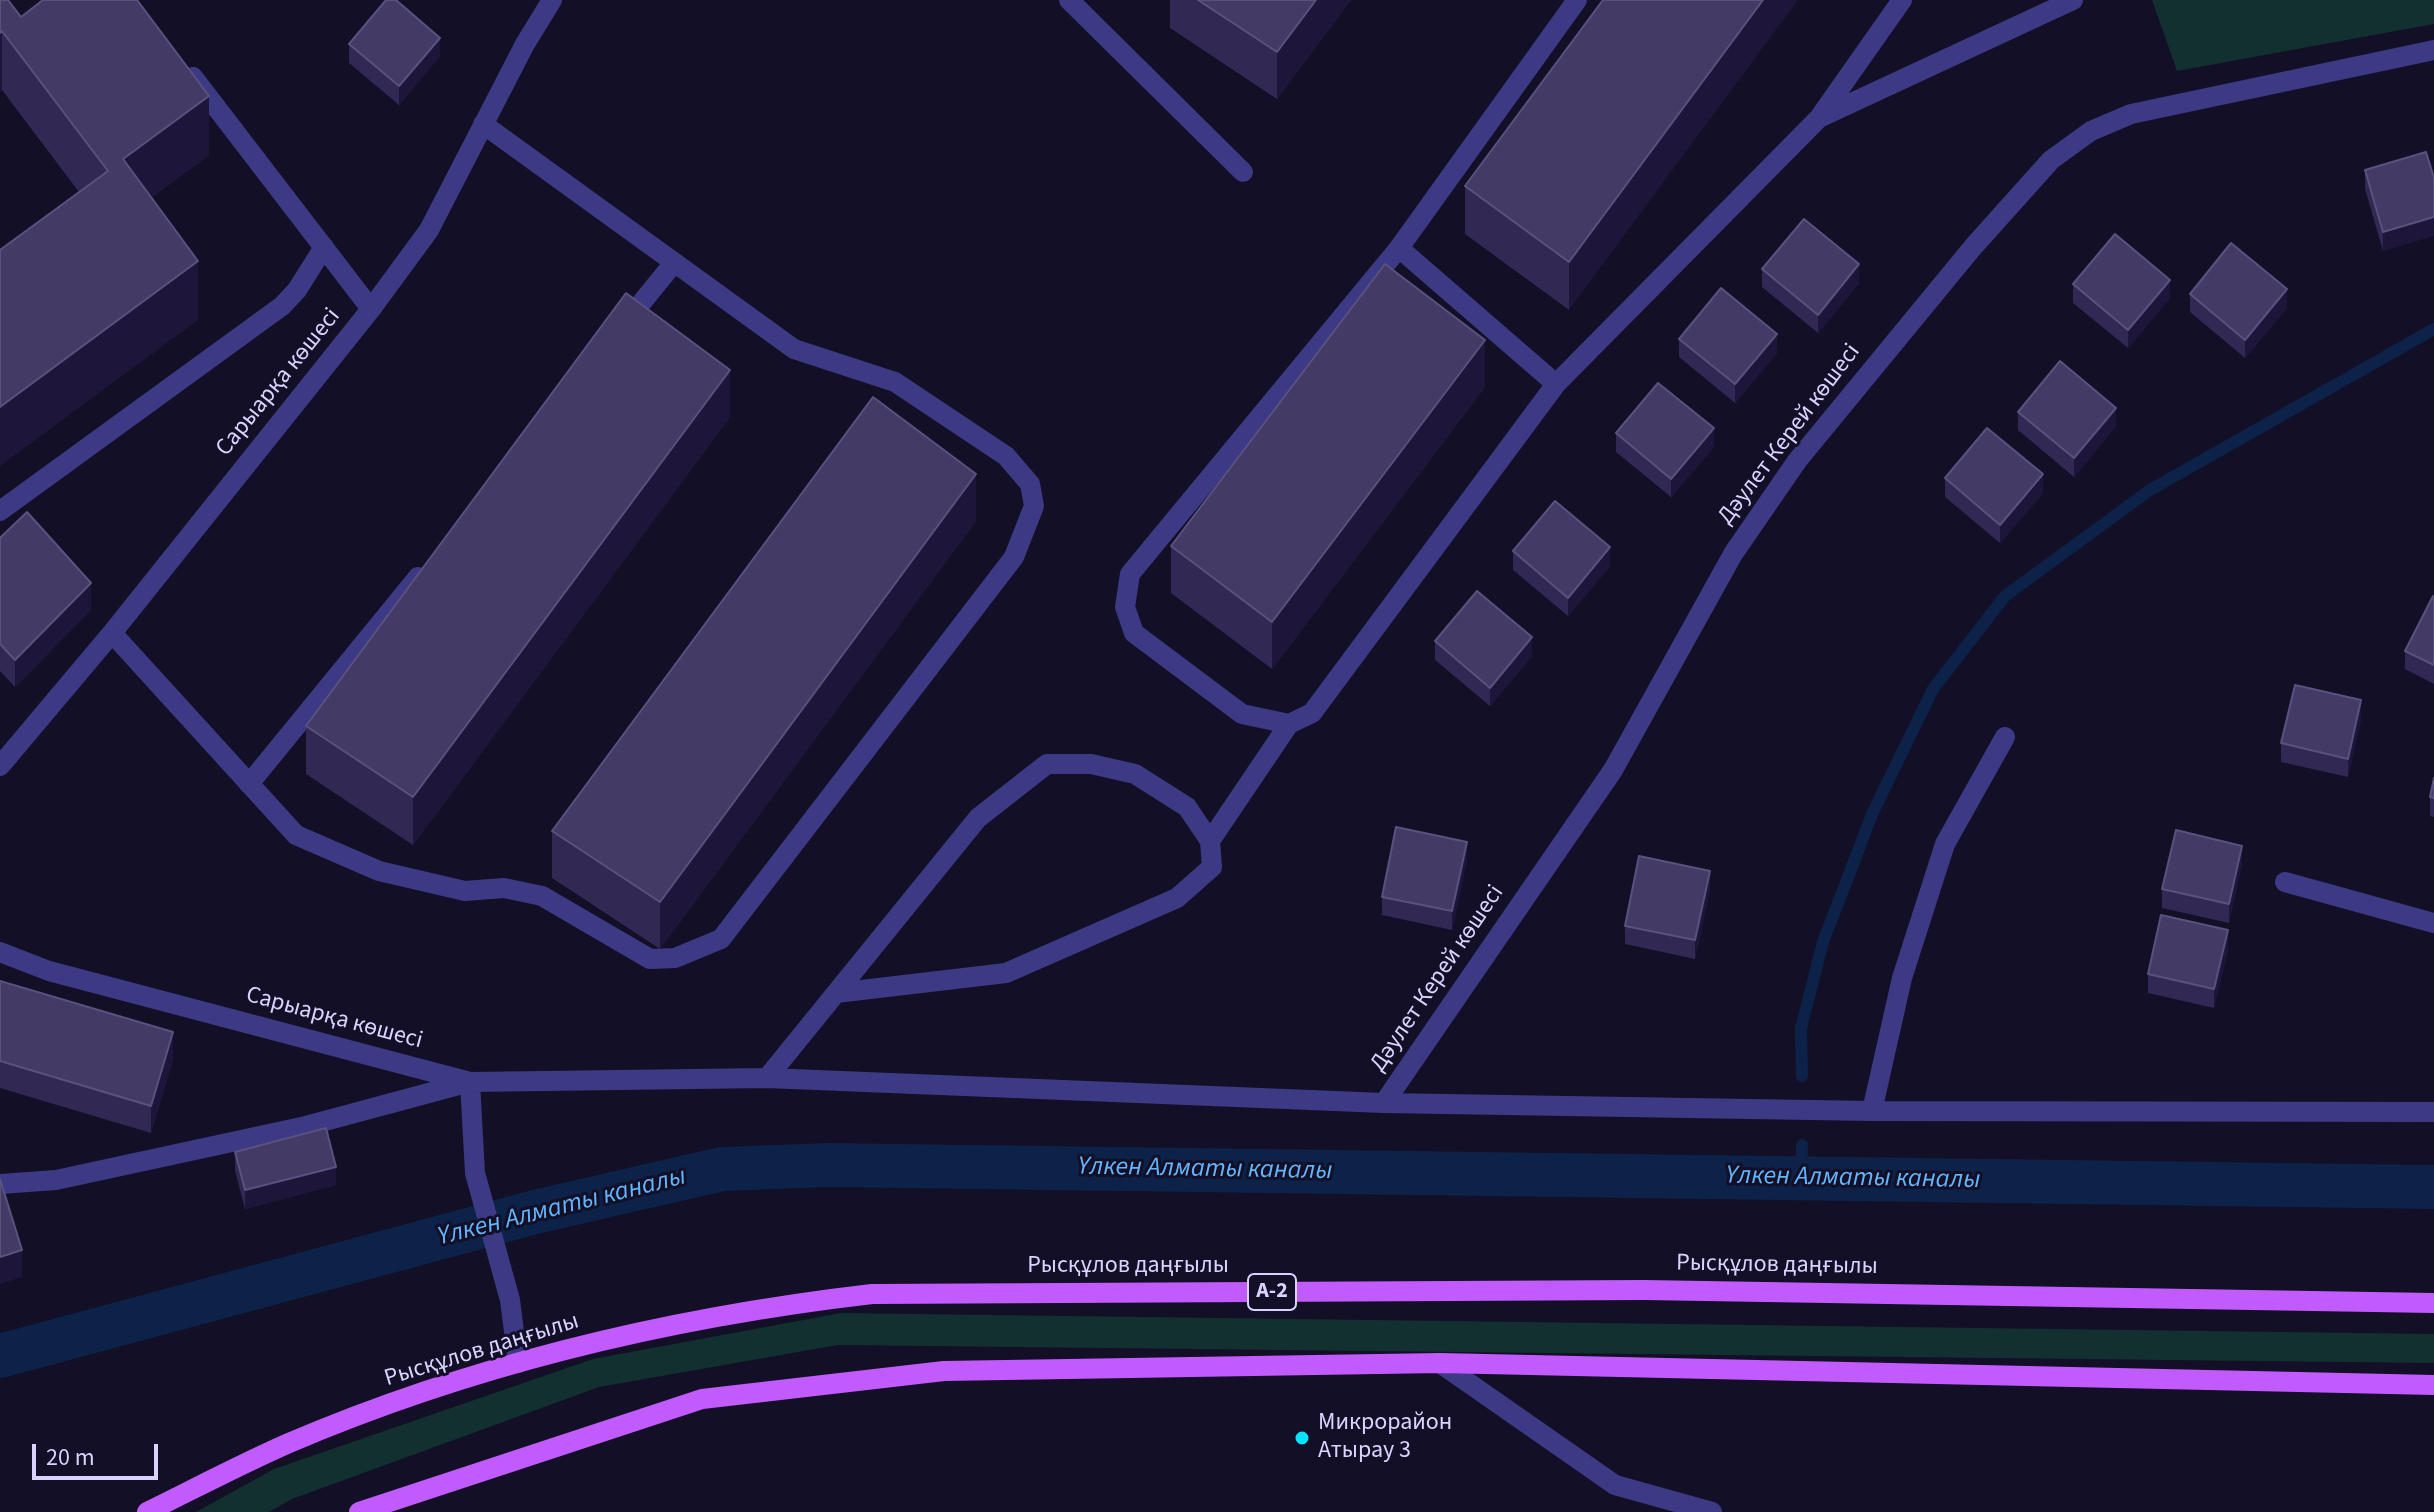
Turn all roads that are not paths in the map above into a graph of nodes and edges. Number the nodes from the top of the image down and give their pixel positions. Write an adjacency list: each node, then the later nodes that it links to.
1 (552, 0): 9 (street, Сарыарқа көшесі)
2 (1069, 0): 10 (street)
3 (1577, 0): 12 (street)
4 (1902, 0): 8 (street)
5 (2073, 0): 8 (street)
6 (2434, 50): 31 (street, Дәулет Керей көшесі)
7 (181, 61): 11 (street)
8 (1819, 118): 16 (street)
9 (483, 124): 13 (street); 14 (street, Сарыарқа көшесі)
10 (1243, 172)
11 (324, 247): 14 (street); 17 (street)
12 (1399, 248): 16 (street); 20 (street)
13 (673, 264): 15 (street); 23 (street)
14 (371, 309): 19 (street, Сарыарқа көшесі)
15 (613, 339)
16 (1556, 384): 20 (street)
17 (0, 511)
18 (431, 561): 23 (street)
19 (112, 633): 22 (street, Сарыарқа көшесі); 23 (street)
20 (1289, 724): 24 (street)
21 (2005, 737): 32 (street)
22 (0, 766)
23 (249, 784)
24 (1210, 841): 28 (street); 28 (street)
25 (2285, 882): 26 (street)
26 (2434, 923)
27 (0, 952): 30 (street, Сарыарқа көшесі)
28 (836, 993): 29 (street)
29 (767, 1078): 30 (street); 31 (street)
30 (470, 1082): 34 (street); 36 (street)
31 (1384, 1103): 32 (street)
32 (1872, 1111): 33 (street)
33 (2434, 1112)
34 (0, 1184)
35 (2434, 1303): 36 (main road, Рысқұлов даңғылы / A-2)
36 (518, 1363): 39 (main road, Рысқұлов даңғылы / A-2)
37 (1440, 1363): 38 (main road); 40 (main road); 41 (street)
38 (2434, 1385)
39 (147, 1512)
40 (359, 1512)
41 (1712, 1512)

